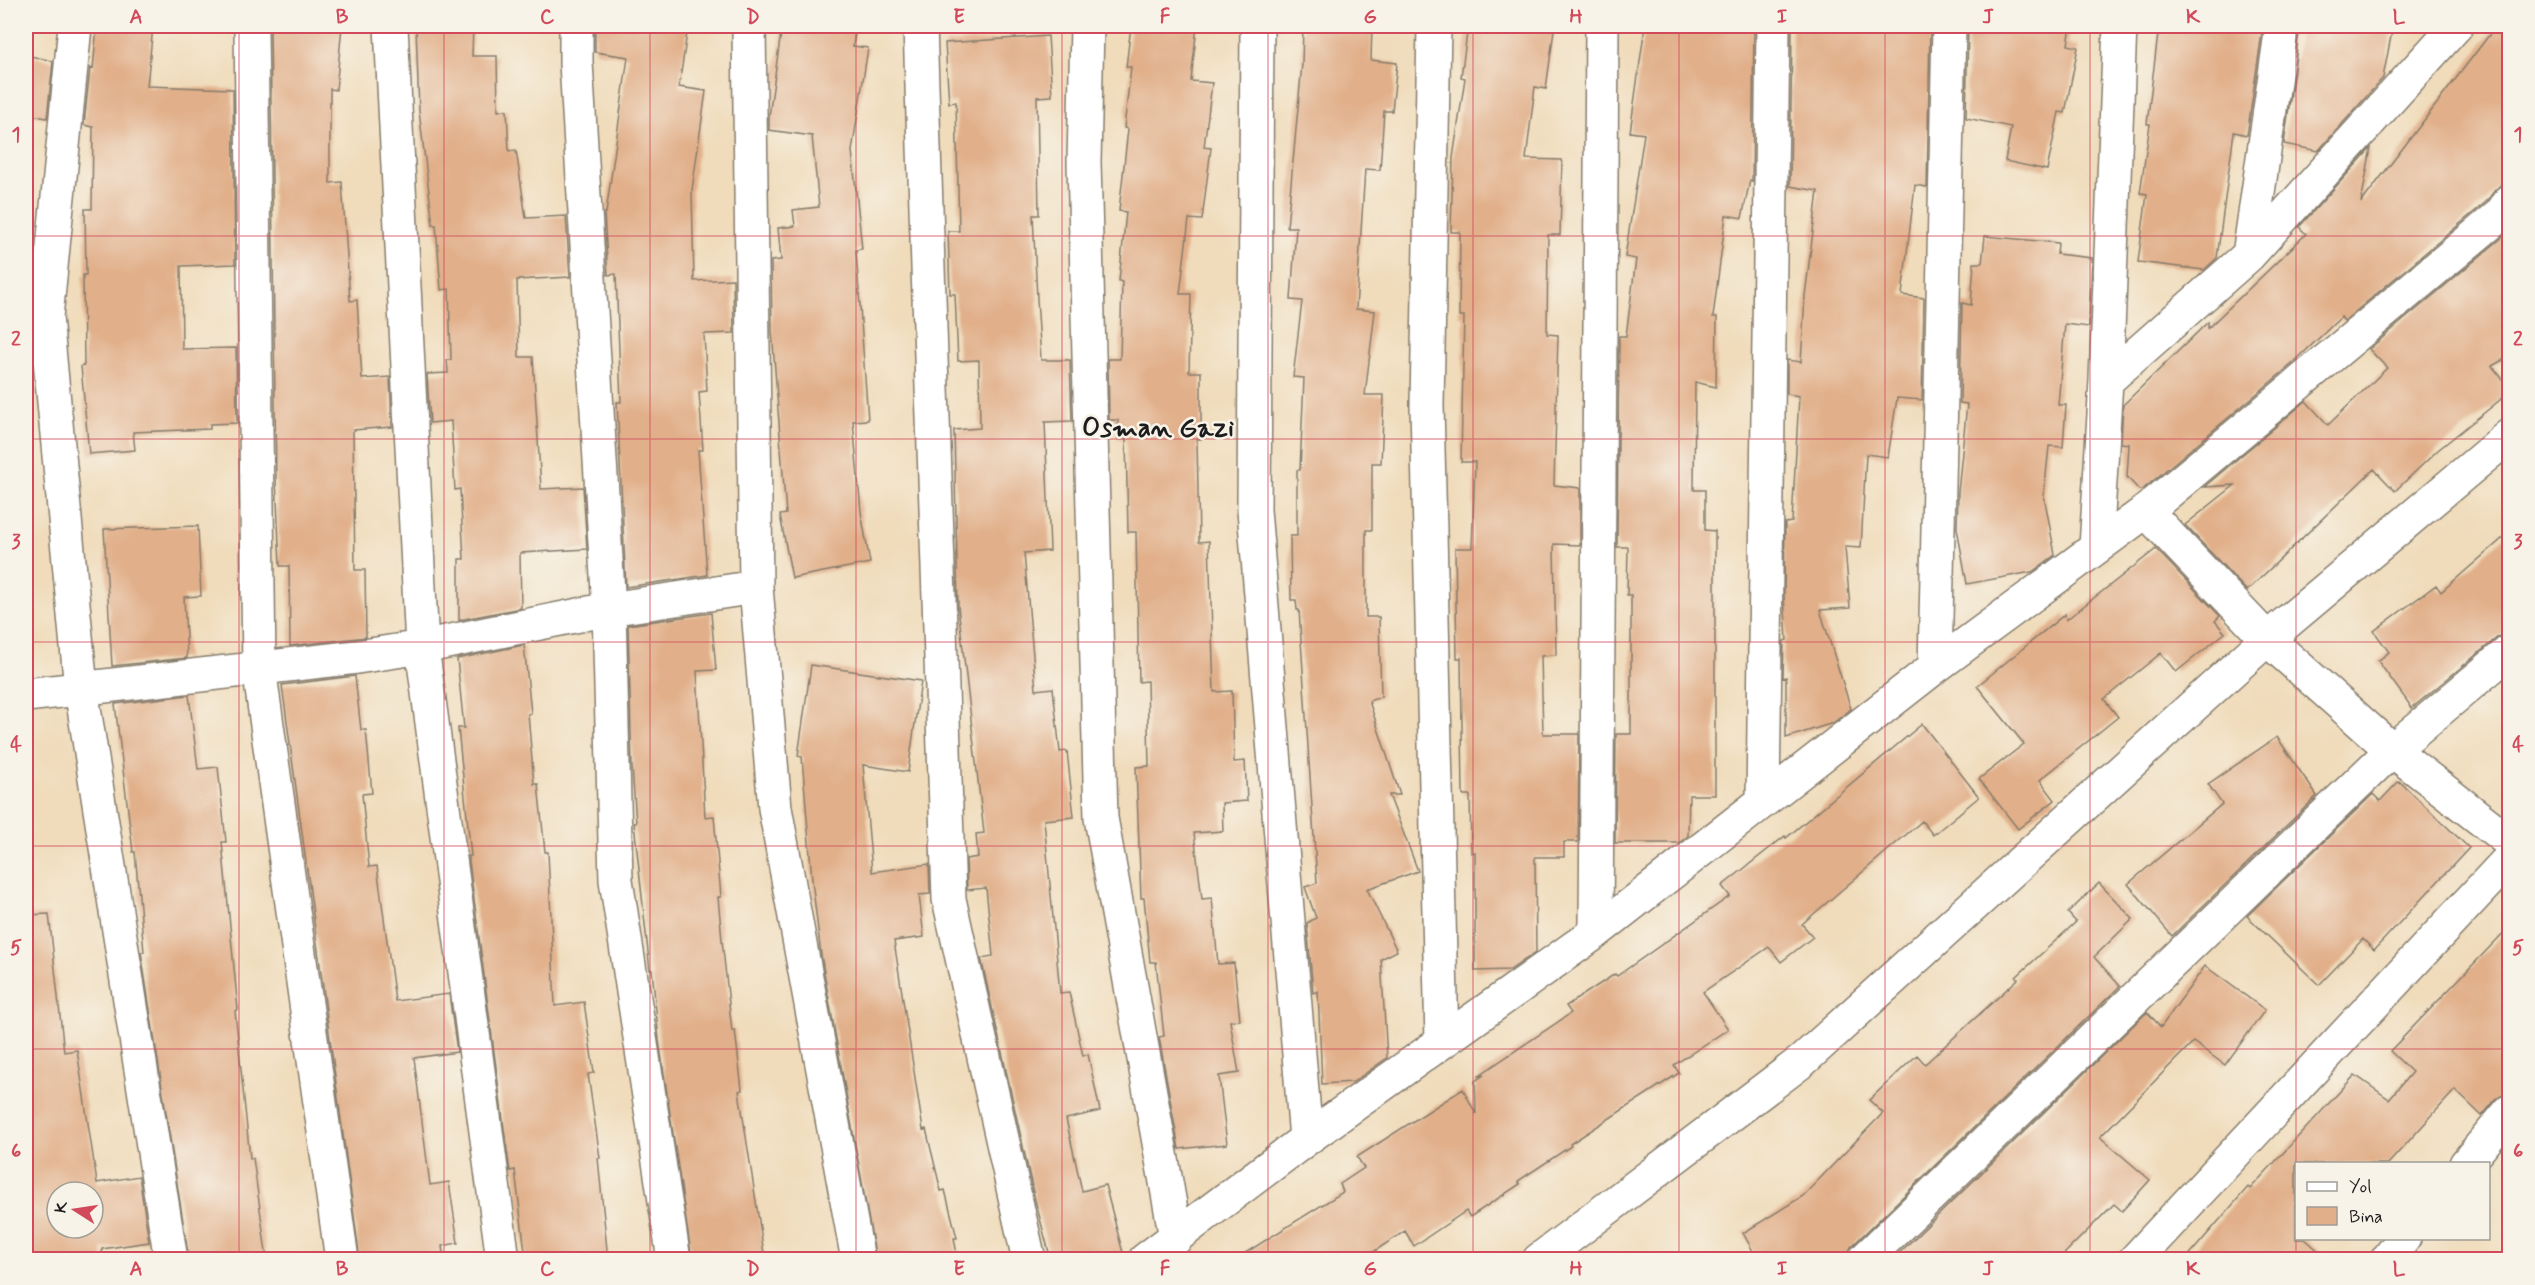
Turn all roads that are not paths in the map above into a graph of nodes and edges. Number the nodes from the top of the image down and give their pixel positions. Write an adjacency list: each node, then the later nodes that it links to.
1 (75, 26): 29 (street)
2 (251, 26): 28 (street)
3 (391, 26): 25 (street)
4 (576, 26): 23 (street)
5 (749, 26): 22 (street)
6 (920, 26): 47 (street)
7 (1087, 26): 40 (street)
8 (1257, 26): 38 (street)
9 (1434, 26): 36 (street)
10 (1602, 26): 35 (street)
11 (1773, 26): 32 (street)
12 (1949, 26): 27 (street)
13 (2120, 26): 18 (street)
14 (2282, 26): 17 (street)
15 (2456, 26): 17 (street)
16 (2510, 201): 20 (street)
17 (2249, 255): 18 (street)
18 (2106, 381): 21 (street)
19 (2510, 435): 24 (street)
20 (2146, 511): 21 (street); 24 (street)
21 (2096, 548): 27 (street)
22 (756, 587): 23 (street); 46 (street)
23 (609, 609): 25 (street); 45 (street)
24 (2267, 639): 31 (street); 49 (street)
25 (422, 647): 28 (street); 44 (street)
26 (2510, 651): 31 (street)
27 (1935, 667): 32 (street)
28 (259, 668): 29 (street); 43 (street)
29 (81, 689): 30 (street); 42 (street)
30 (26, 695)
31 (2392, 750): 33 (street); 50 (street)
32 (1762, 801): 35 (street)
33 (2510, 842)
34 (2510, 858): 51 (street)
35 (1596, 932): 36 (street)
36 (1442, 1042): 38 (street)
37 (2510, 1112): 39 (street)
38 (1306, 1139): 40 (street)
39 (2468, 1162)
40 (1176, 1238): 48 (street)
41 (2403, 1240): 52 (street)
42 (171, 1260)
43 (342, 1260)
44 (503, 1260)
45 (674, 1260)
46 (858, 1260)
47 (1029, 1260)
48 (1145, 1260)
49 (1539, 1260)
50 (1864, 1260)
51 (2135, 1260)
52 (2387, 1260)

